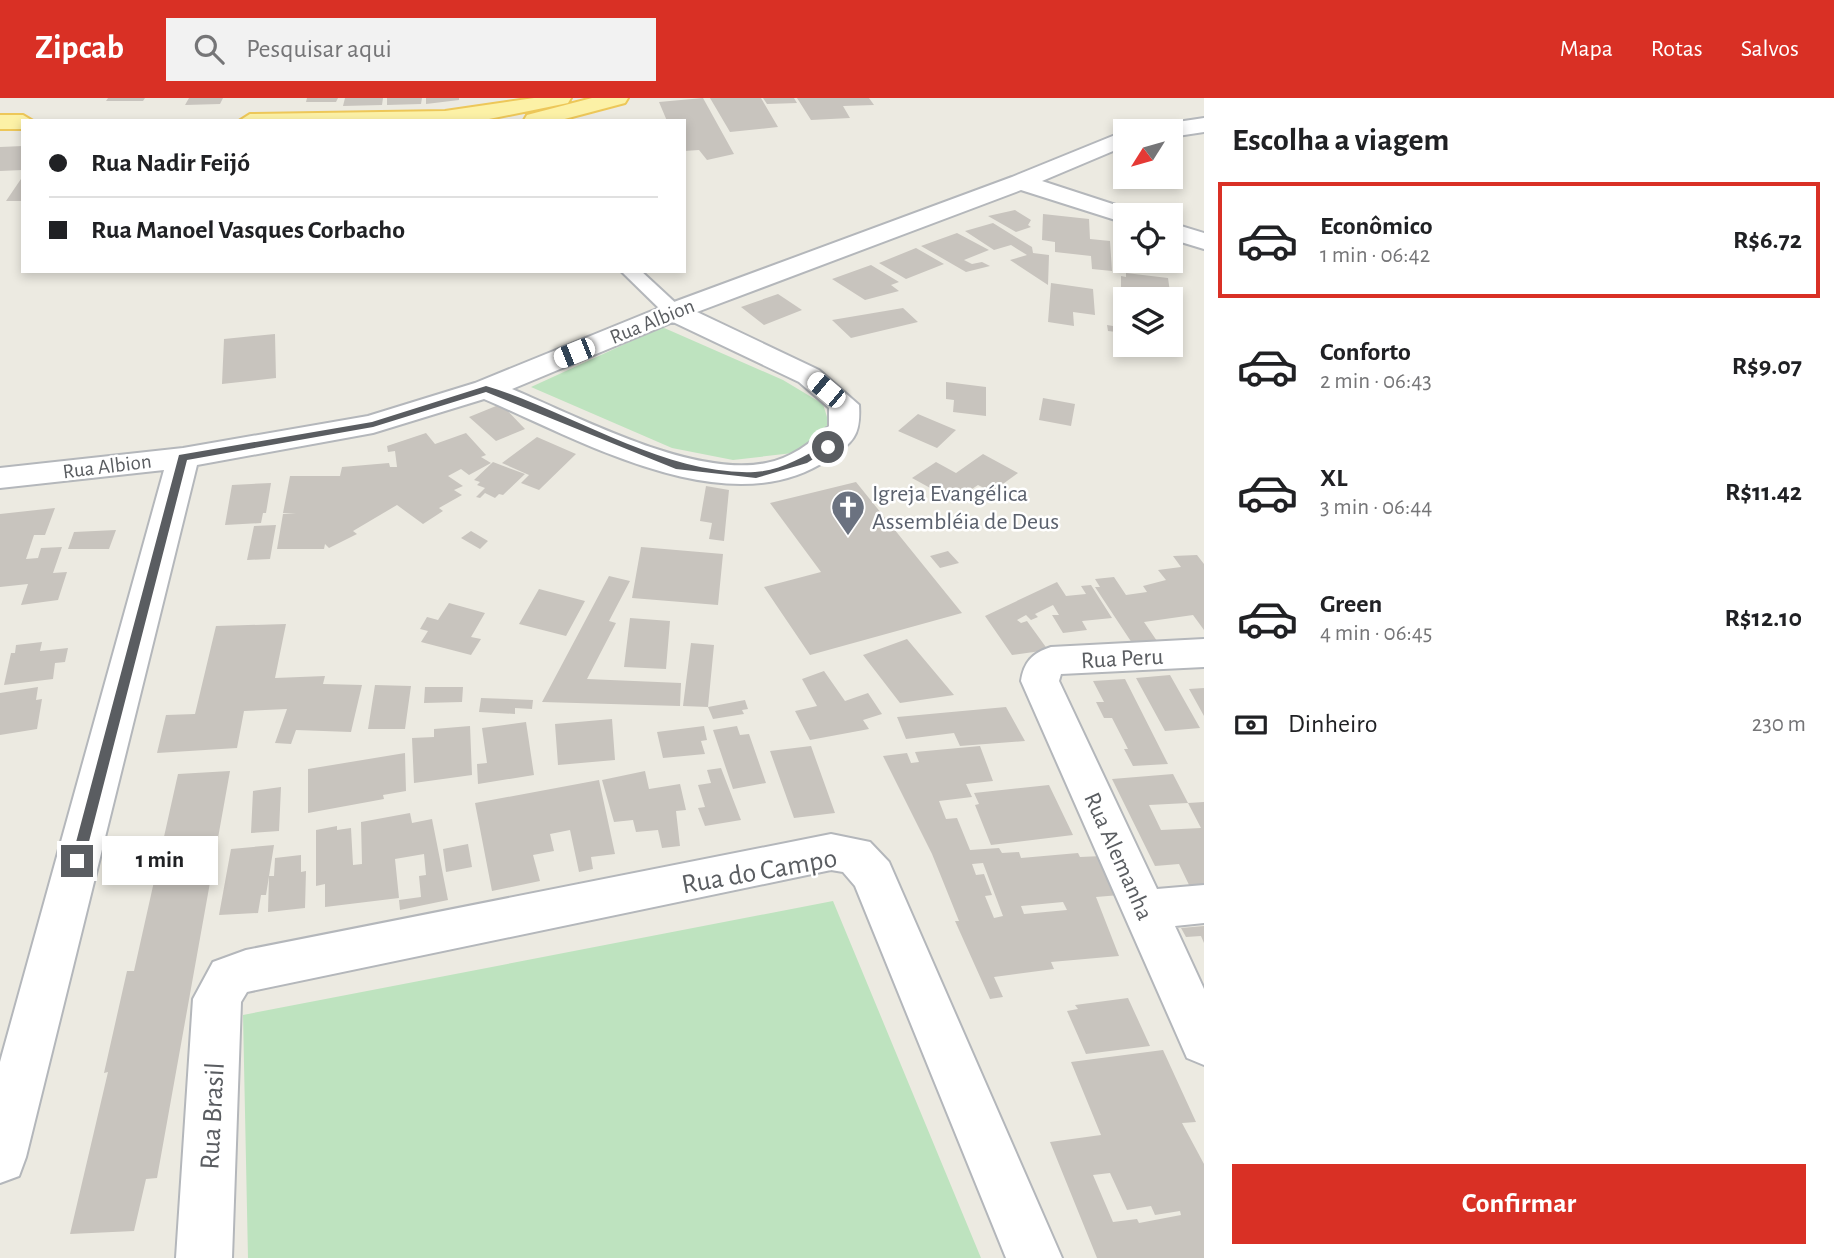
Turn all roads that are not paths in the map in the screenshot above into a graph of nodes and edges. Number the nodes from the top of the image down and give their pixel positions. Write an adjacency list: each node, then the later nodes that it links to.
1 (560, 98): 3 (main road)
2 (617, 98): 4 (main road)
3 (334, 119)
4 (540, 119)
5 (0, 122): 6 (main road)
6 (21, 122)
7 (1204, 125): 8 (street)
8 (1183, 128)
9 (0, 136): 10 (main road)
10 (21, 136)
11 (1113, 143): 12 (street, Rua Albion)
12 (1020, 182): 13 (street); 17 (street, Rua Albion)
13 (1113, 212)
14 (1183, 234): 15 (street)
15 (1204, 241)
16 (632, 273): 17 (lane)
17 (674, 312): 18 (street, Rua Albion); 18 (street)
18 (486, 389): 19 (street, Rua Albion)
19 (183, 457): 20 (street, Rua Albion); 27 (street)
20 (0, 478)
21 (1204, 653): 22 (street, Rua Peru)
22 (1042, 668): 24 (street, Rua Alemanha)
23 (1204, 904): 24 (street)
24 (1142, 910): 26 (street, Rua Alemanha)
25 (230, 977): 28 (street, Rua Brasil); 29 (street, Rua do Campo)
26 (1204, 1042)
27 (0, 1157)
28 (204, 1258)
29 (1034, 1258)

